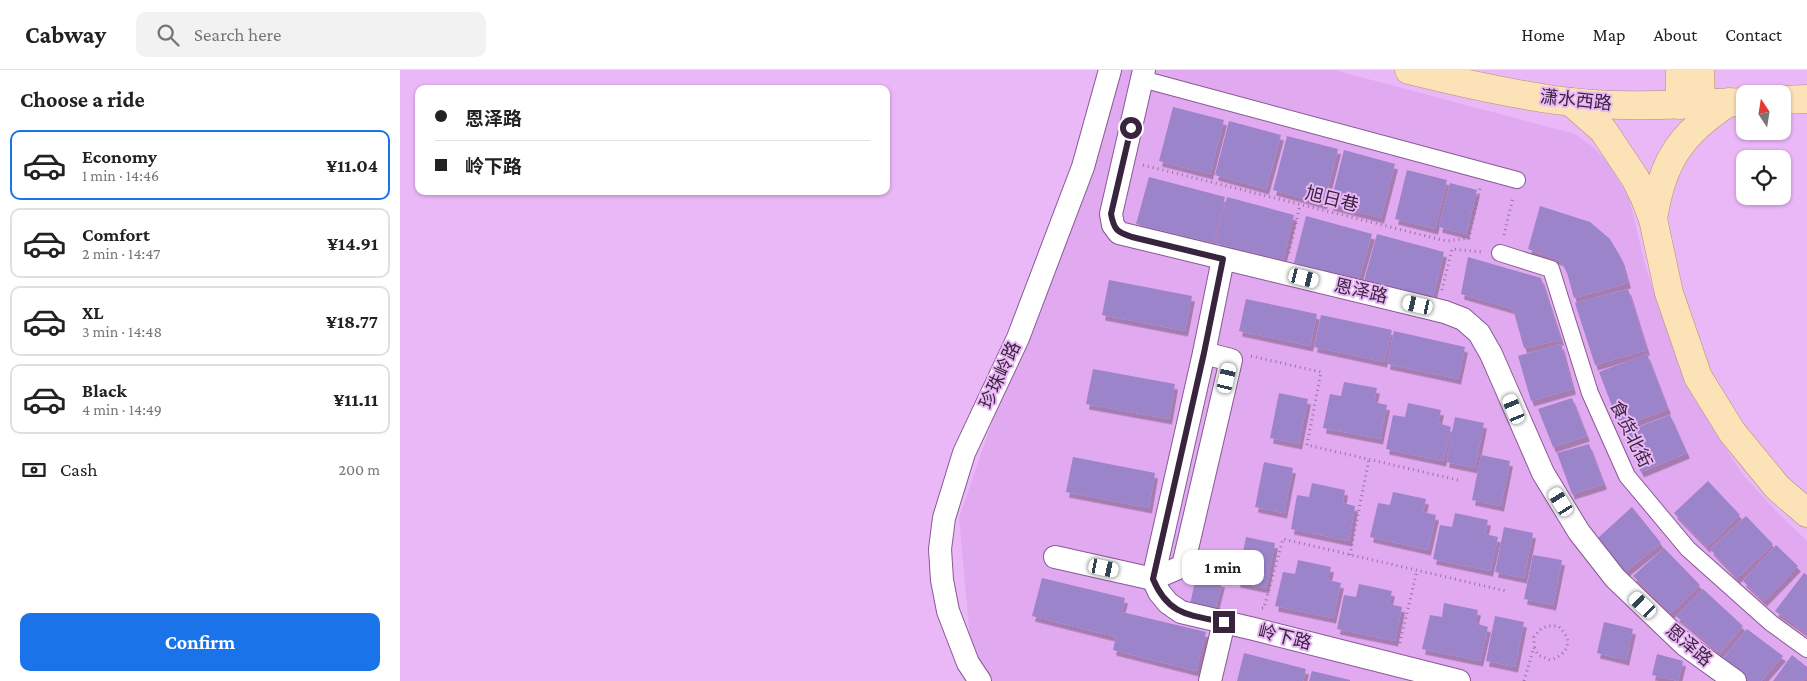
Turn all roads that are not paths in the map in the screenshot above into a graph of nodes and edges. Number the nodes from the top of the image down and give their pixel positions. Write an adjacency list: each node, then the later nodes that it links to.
1 (1110, 70): 22 (street, 珍珠岭路)
2 (1409, 70): 8 (main road, 潇水西路)
3 (1680, 70): 11 (main road)
4 (1700, 70): 11 (main road)
5 (1143, 75): 12 (street); 15 (street, 恩泽路)
6 (1807, 99): 7 (main road)
7 (1791, 100)
8 (1571, 102): 11 (main road, 潇水西路); 13 (main road)
9 (1736, 102): 11 (main road, 潇水西路)
10 (1736, 102): 13 (main road)
11 (1690, 104)
12 (1517, 180)
13 (1653, 219): 17 (main road)
14 (1500, 253): 21 (street, 食货北街)
15 (1223, 259): 16 (street); 25 (street, 恩泽路)
16 (1204, 353): 19 (street); 19 (street)
17 (1807, 513)
18 (1055, 557): 19 (street)
19 (1153, 579): 20 (street, 岭下路)
20 (1224, 622): 23 (street); 24 (street, 岭下路)
21 (1807, 649)
22 (980, 681)
23 (1210, 681)
24 (1459, 681)
25 (1735, 681)

